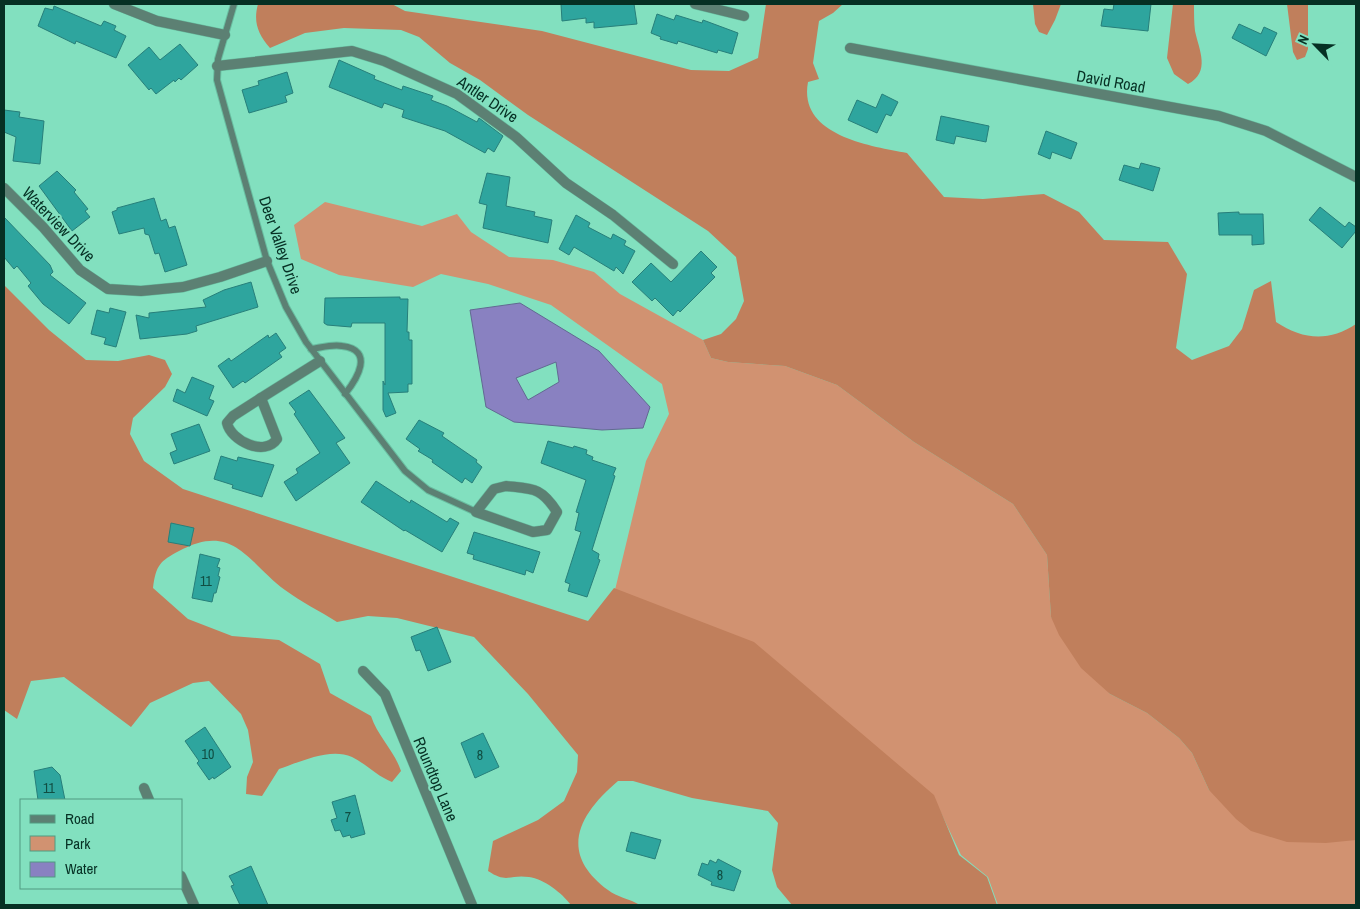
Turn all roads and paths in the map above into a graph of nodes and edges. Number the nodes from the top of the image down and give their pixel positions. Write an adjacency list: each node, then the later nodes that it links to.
1 (114, 4): 5 (street)
2 (234, 4): 5 (lane, Deer Valley Drive)
3 (695, 4): 4 (street)
4 (744, 16)
5 (225, 35): 7 (lane, Deer Valley Drive)
6 (850, 48): 8 (street, David Road)
7 (217, 66): 10 (lane, Deer Valley Drive); 11 (street, Antler Drive)
8 (1356, 177)
9 (4, 188): 10 (street, Waterview Drive)
10 (267, 260): 12 (lane, Deer Valley Drive)
11 (673, 264)
12 (311, 349): 13 (lane, Deer Valley Drive); 14 (lane)
13 (320, 361): 14 (lane, Deer Valley Drive); 15 (street)
14 (345, 394): 16 (lane, Deer Valley Drive)
15 (261, 398): 15 (street)
16 (476, 512): 16 (street, Deer Valley Drive)
17 (363, 671): 22 (street, Roundtop Lane)
18 (144, 788): 19 (street)
19 (149, 799)
20 (182, 878): 21 (street)
21 (194, 905)
22 (472, 905)

